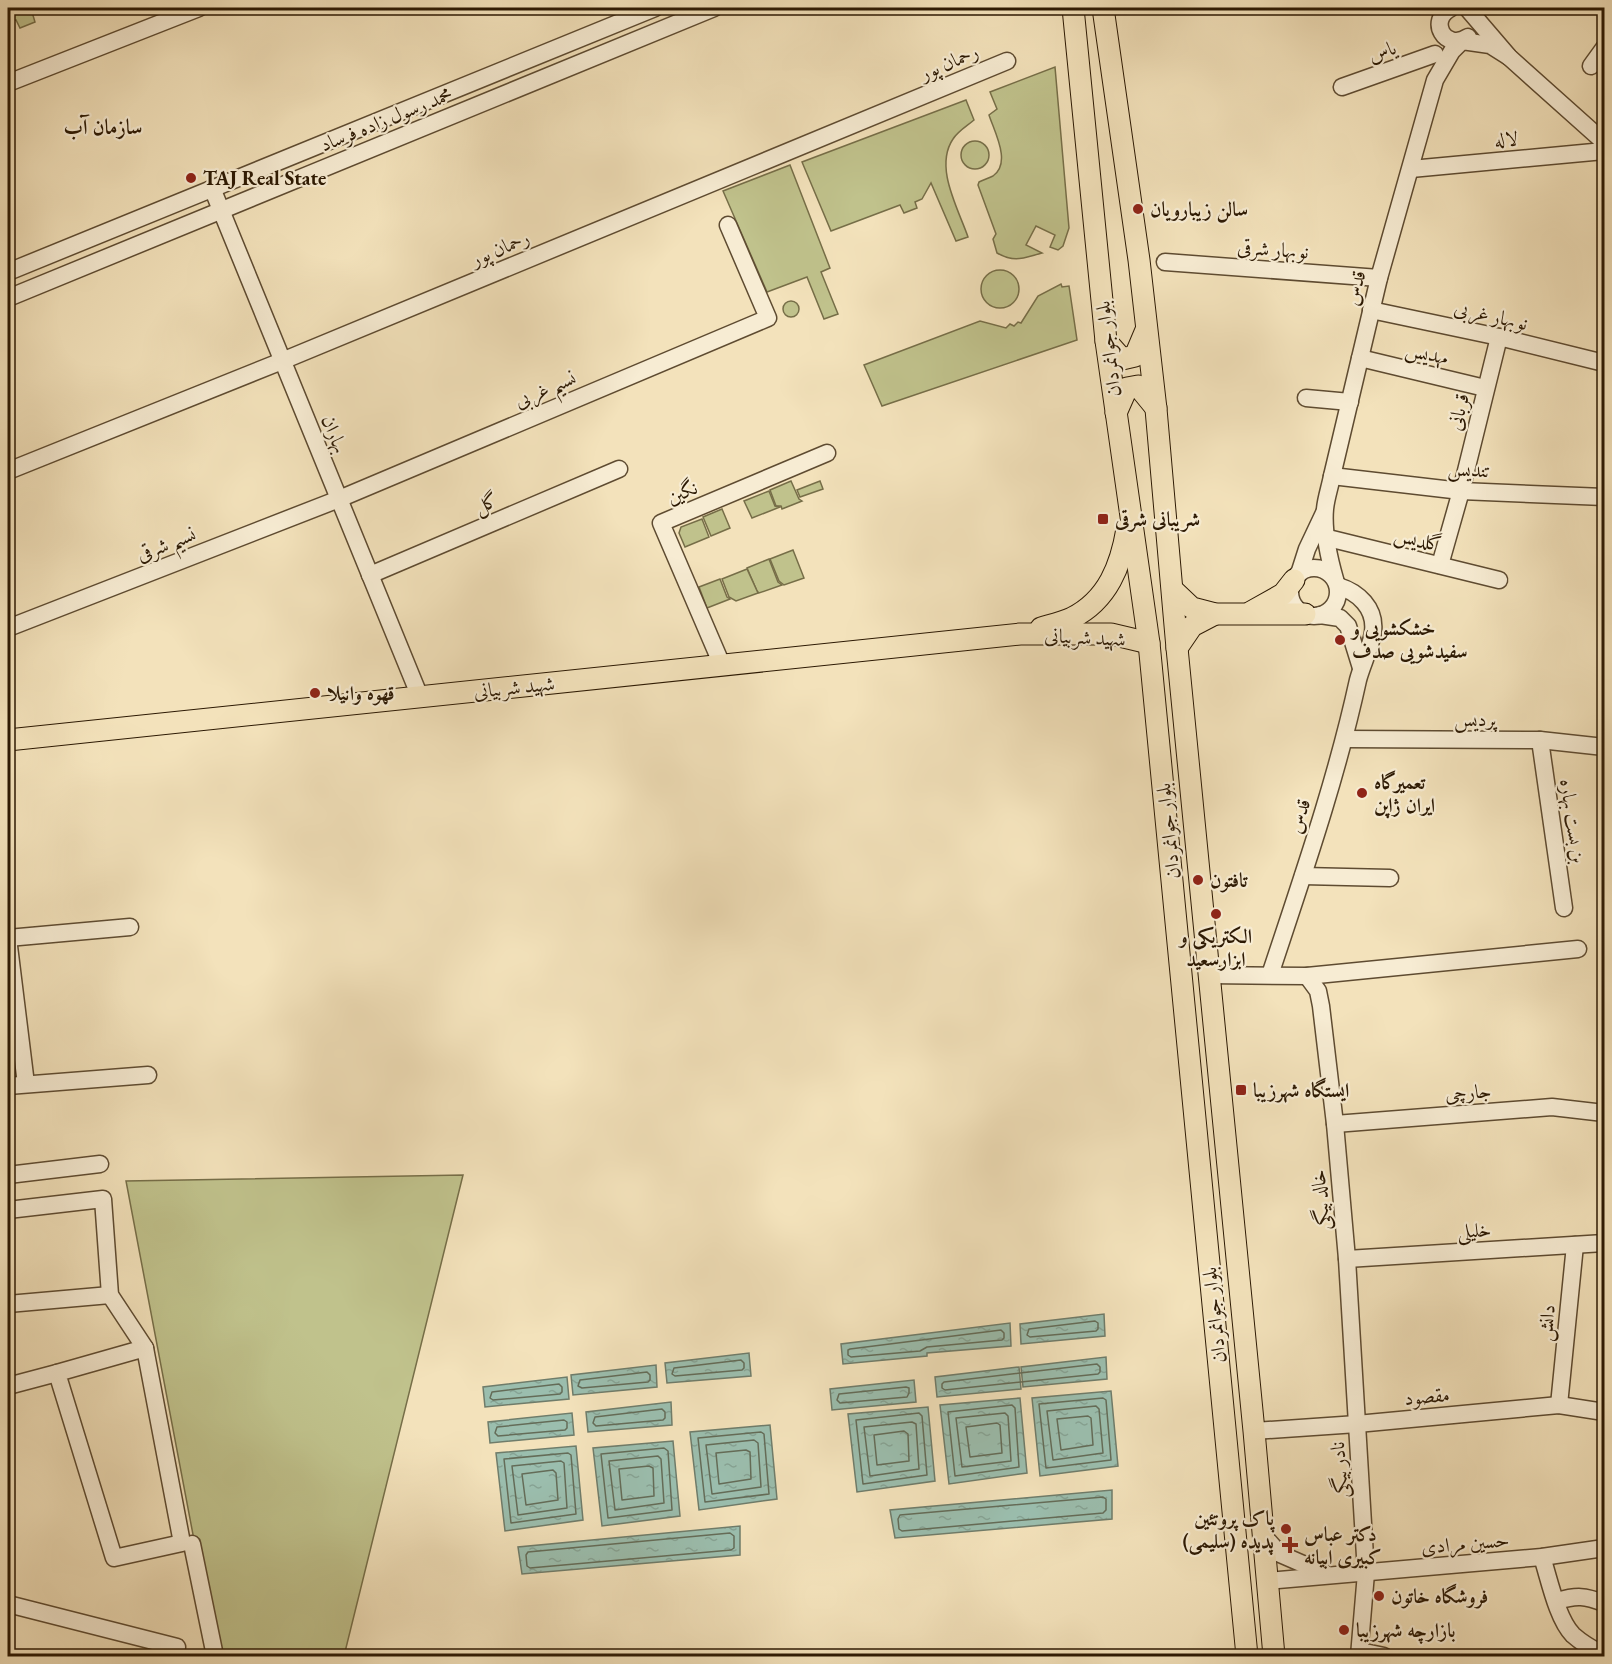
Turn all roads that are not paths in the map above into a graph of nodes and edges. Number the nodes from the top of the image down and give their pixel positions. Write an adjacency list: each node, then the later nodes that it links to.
1 (199, 8): 17 (street)
2 (655, 8): 7 (street, محمد رسول زاده فرساد)
3 (714, 8): 10 (street, محمد رسول زاده فرساد)
4 (1072, 8): 34 (main road, بلوار جوانمردان)
5 (1103, 8): 32 (main road, بلوار جوانمردان)
6 (1466, 9): 9 (street, قدس); 13 (street)
7 (619, 14): 10 (street); 19 (street, محمد رسول زاده فرساد)
8 (1443, 15): 9 (street); 12 (street, قدس)
9 (1462, 40): 13 (street); 16 (street, قدس)
10 (630, 42): 20 (street, محمد رسول زاده فرساد)
11 (1605, 48): 15 (street)
12 (1435, 54): 16 (street, قدس); 18 (street, یاس)
13 (1509, 57): 21 (street)
14 (1007, 61): 36 (street, رحمان پور)
15 (1592, 66)
16 (1435, 80): 23 (street, قدس)
17 (8, 83)
18 (1342, 87)
19 (395, 113): 20 (street); 24 (street, محمد رسول زاده فرساد)
20 (404, 135): 25 (street, محمد رسول زاده فرساد)
21 (1605, 142)
22 (1605, 151): 23 (street, لاله)
23 (1411, 169): 29 (street, قدس)
24 (212, 188): 25 (street, بهاران); 28 (street, محمد رسول زاده فرساد)
25 (220, 210): 30 (street, محمد رسول زاده فرساد); 36 (street, بهاران)
26 (728, 225): 49 (street, نسیم غربی)
27 (1165, 262): 29 (street, نوبهار شرقی)
28 (8, 272)
29 (1379, 278): 31 (street, قدس)
30 (8, 298)
31 (1371, 310): 33 (street, نوبهار غربی); 35 (street, قدس)
32 (1146, 330): 34 (main road); 41 (main road, بلوار جوانمردان)
33 (1499, 337): 37 (street, نوبهار غربی); 38 (street, قربانی)
34 (1106, 341): 42 (main road, بلوار جوانمردان)
35 (1360, 358): 38 (street, مهدیس); 40 (street, قدس)
36 (282, 361): 45 (street, رحمان پور); 49 (street, بهاران)
37 (1600, 362)
38 (1485, 388): 47 (street, قربانی)
39 (1306, 398): 40 (street)
40 (1350, 402): 46 (street, قدس)
41 (1156, 409): 42 (main road); 58 (main road, بلوار جوانمردان)
42 (1116, 413): 51 (main road, بلوار جوانمردان)
43 (827, 453): 66 (street, نگین)
44 (619, 469): 54 (street, گل)
45 (8, 471)
46 (1332, 477): 47 (street, تندیس); 50 (street, قدس)
47 (1461, 491): 48 (street, تندیس); 53 (street, قربانی)
48 (1605, 497)
49 (339, 499): 54 (street, بهاران); 62 (street, نسیم شرقی)
50 (1325, 509): 52 (street, قدس); 55 (street, قدس)
51 (1131, 510): 63 (main road, شهید شربیانی); 64 (main road, بلوار جوانمردان)
52 (1328, 538): 53 (street, گلدیس); 57 (street, قدس)
53 (1440, 566): 56 (street, گلدیس)
54 (370, 575): 68 (street, بهاران)
55 (1296, 577): 57 (street); 60 (main road); 61 (street)
56 (1499, 580)
57 (1336, 583): 61 (street); 67 (street, قدس)
58 (1173, 590): 59 (main road); 65 (main road, بلوار جوانمردان)
59 (1215, 614): 60 (main road); 65 (main road)
60 (1245, 614): 61 (main road)
61 (1312, 615): 67 (street, قدس)
62 (8, 628)
63 (1020, 634): 64 (main road, شهید شربیانی); 66 (main road, شهید شربیانی)
64 (1149, 643): 116 (main road, بلوار جوانمردان)
65 (1177, 648): 79 (main road, بلوار جوانمردان)
66 (722, 665): 68 (main road, شهید شربیانی)
67 (1361, 668): 69 (street, قدس)
68 (420, 697): 70 (main road, شهید شربیانی)
69 (1345, 739): 71 (street, پردیس); 73 (street, قدس)
70 (8, 740)
71 (1540, 740): 72 (street, پردیس); 75 (street, بن بست بهاره)
72 (1605, 747)
73 (1303, 876): 74 (street); 80 (street, قدس)
74 (1390, 878)
75 (1564, 908)
76 (130, 927): 77 (street)
77 (8, 938): 83 (street)
78 (1578, 949): 81 (street)
79 (1208, 975): 80 (street); 101 (main road, بلوار جوانمردان)
80 (1270, 975): 81 (street)
81 (1307, 976): 86 (street, خالد بیگی)
82 (148, 1075): 83 (street)
83 (27, 1084): 84 (street)
84 (8, 1086)
85 (1605, 1113): 86 (street, جارچی)
86 (1335, 1124): 92 (street, خالد بیگی)
87 (100, 1164): 88 (street)
88 (8, 1175)
89 (8, 1210): 93 (street)
90 (1605, 1244): 91 (street, خلیلی)
91 (1575, 1245): 92 (street, خلیلی); 98 (street, دانش)
92 (1347, 1259): 100 (street, خالد بیگی)
93 (110, 1294): 94 (street); 95 (street)
94 (8, 1304)
95 (145, 1348): 96 (street); 96 (street)
96 (57, 1373): 97 (street)
97 (8, 1386)
98 (1559, 1405): 99 (street, مقصود); 100 (street, مقصود)
99 (1605, 1412)
100 (1357, 1424): 101 (street, مقصود); 106 (street, نادر بیگی)
101 (1254, 1431): 102 (main road, بلوار جوانمردان)
102 (1263, 1535): 107 (street, حسین مرادی); 108 (main road, بلوار جوانمردان)
103 (192, 1544): 115 (street)
104 (1605, 1548): 105 (street, حسین مرادی)
105 (1542, 1557): 106 (street, حسین مرادی); 109 (street)
106 (1366, 1573): 107 (street, حسین مرادی); 113 (street, نادر بیگی)
107 (1329, 1576): 108 (street, حسین مرادی)
108 (1268, 1581): 117 (main road, بلوار جوانمردان)
109 (1557, 1601): 110 (street); 114 (street)
110 (1605, 1603)
111 (8, 1604): 112 (street)
112 (177, 1647)
113 (1360, 1654): 118 (street)
114 (1605, 1655)
115 (215, 1656)
116 (1247, 1656)
117 (1274, 1656)
118 (1384, 1656)

